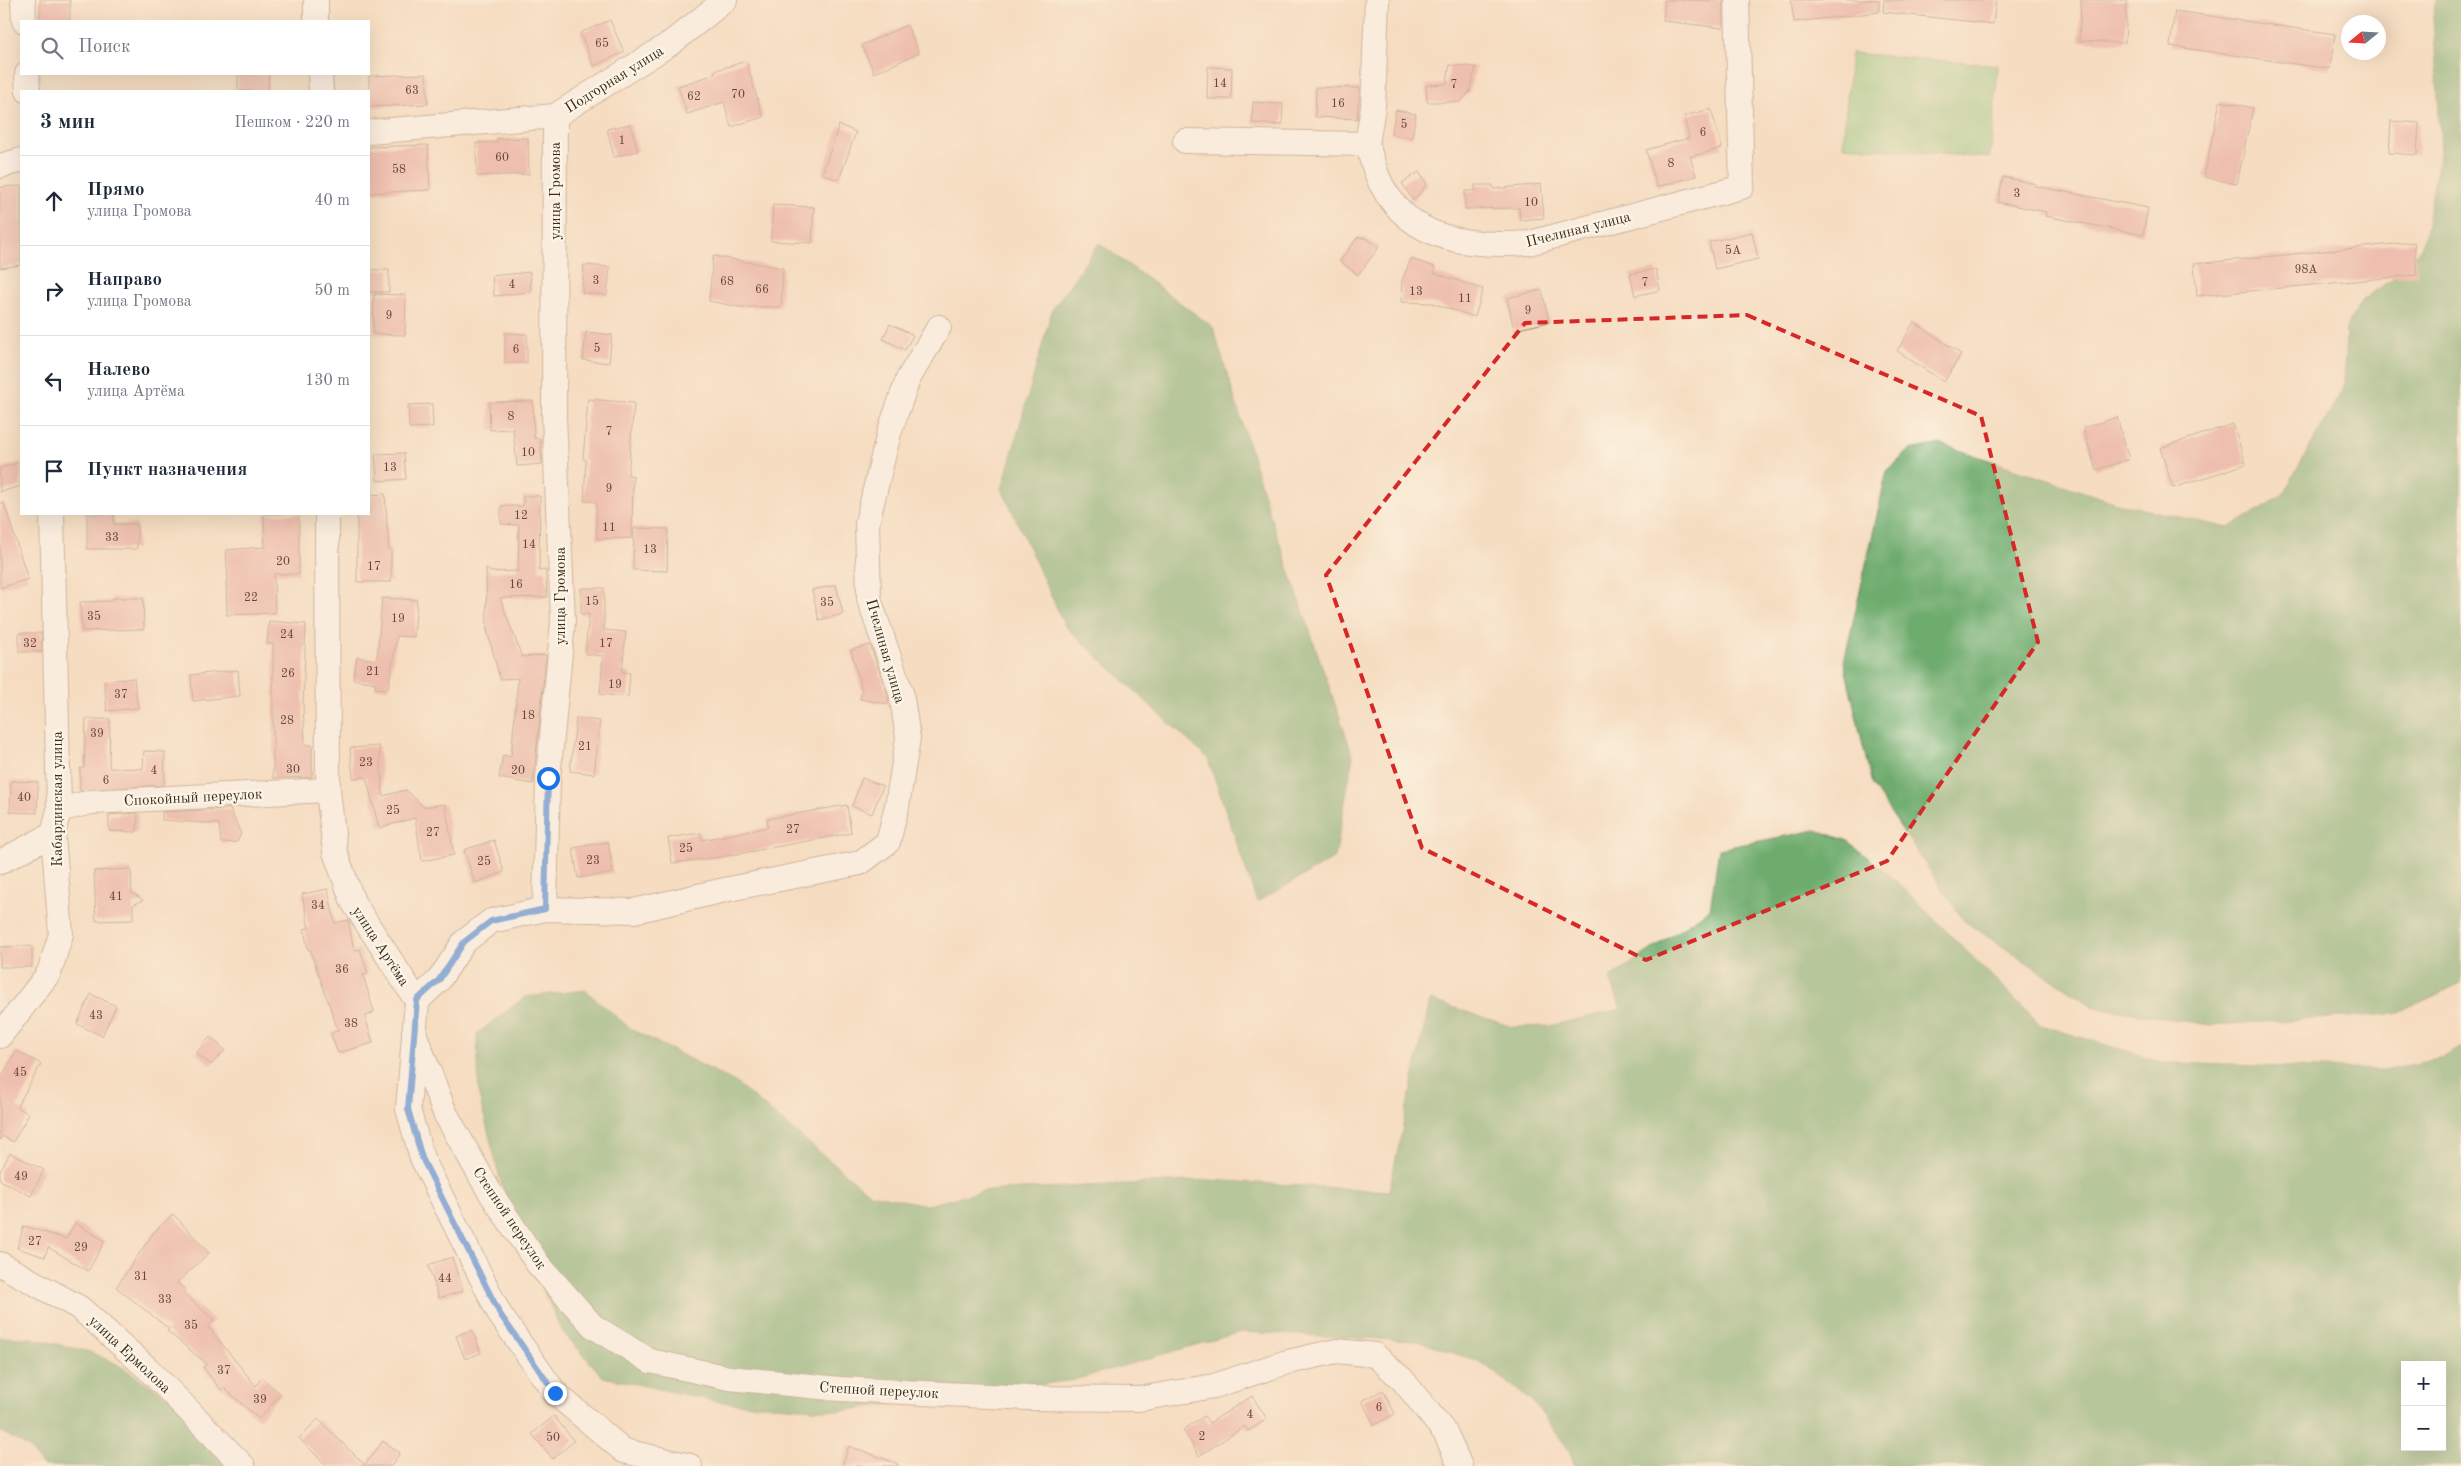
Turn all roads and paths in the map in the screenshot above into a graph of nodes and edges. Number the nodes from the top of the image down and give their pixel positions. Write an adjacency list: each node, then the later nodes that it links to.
1 (23, 0): 6 (street)
2 (316, 0): 7 (street)
3 (726, 0): 12 (street, Подгорная улица)
4 (1377, 0): 15 (street)
5 (1737, 0): 15 (street, Пчелиная улица)
6 (24, 20)
7 (316, 20)
8 (27, 75): 10 (street)
9 (320, 75): 11 (street)
10 (28, 90)
11 (321, 90)
12 (555, 116): 13 (street, Подгорная улица); 25 (street, улица Громова)
13 (370, 132)
14 (1185, 142): 15 (street)
15 (1367, 144)
16 (20, 160): 17 (street)
17 (0, 166)
18 (939, 327): 25 (street, Пчелиная улица)
19 (52, 515): 22 (street, Кабардинская улица)
20 (327, 515): 21 (street, улица Артёма)
21 (328, 790): 22 (street, Спокойный переулок); 26 (street, улица Артёма)
22 (59, 810): 23 (street, Кабардинская улица)
23 (53, 834): 24 (street); 28 (street, Кабардинская улица)
24 (0, 862)
25 (545, 909): 26 (street)
26 (417, 1000): 27 (street, улица Артёма)
27 (414, 1033): 31 (street, улица Артёма); 32 (street, Степной переулок)
28 (0, 1036)
29 (0, 1264): 30 (street, улица Ермолова)
30 (243, 1466)
31 (690, 1466)
32 (1460, 1466)

